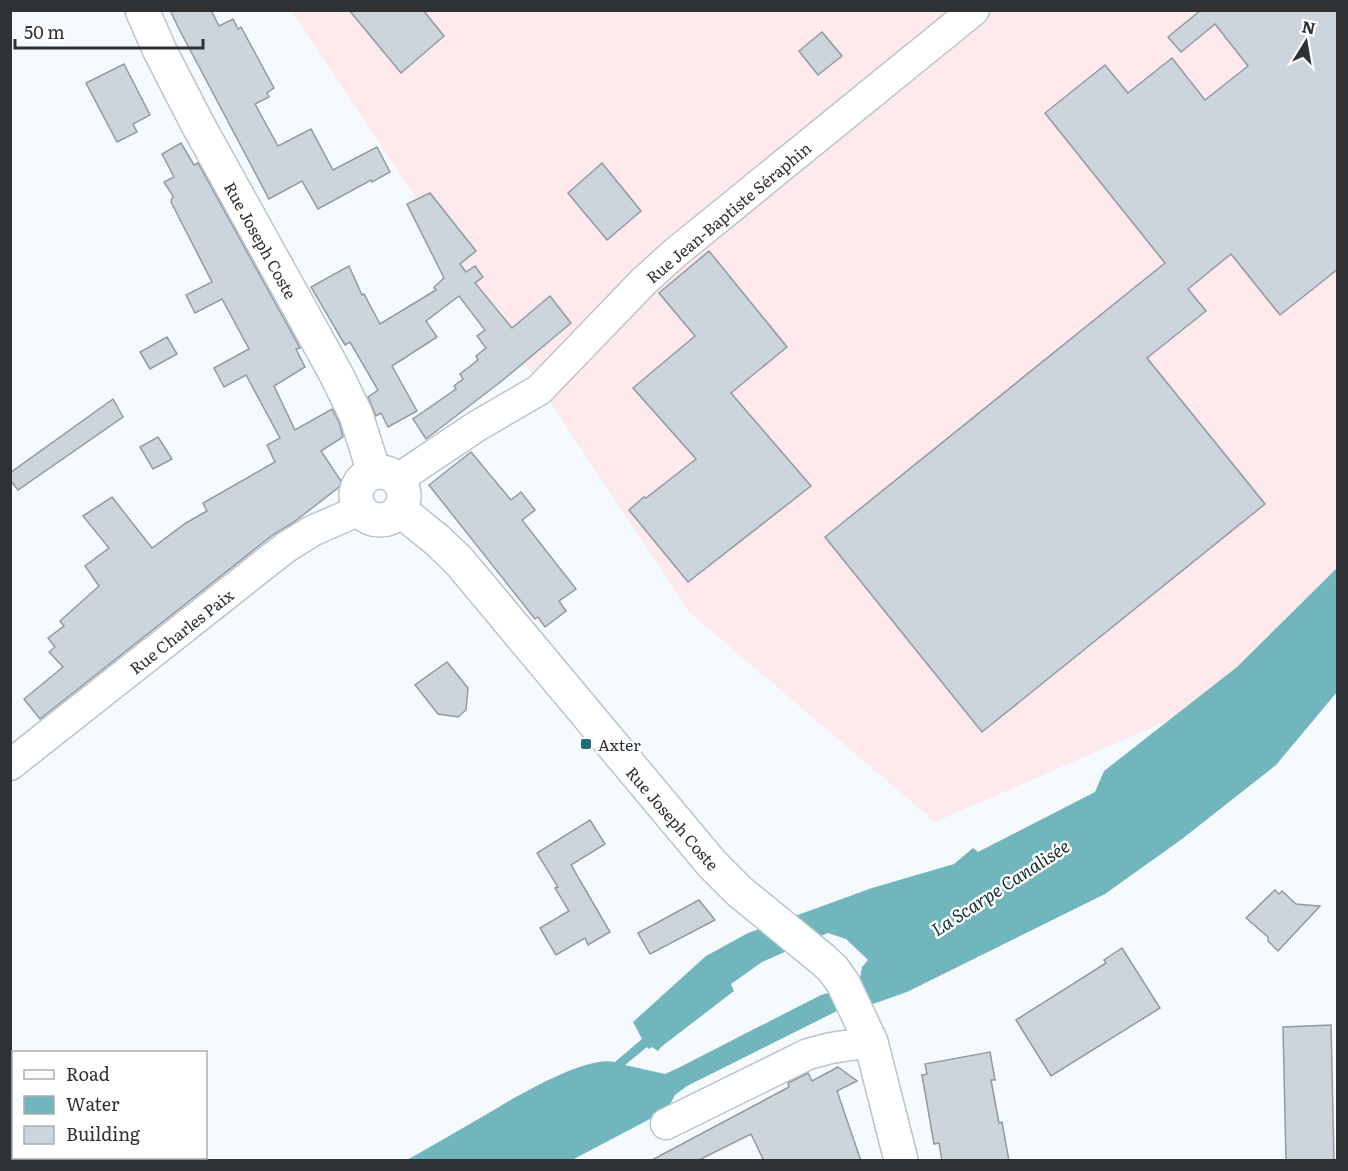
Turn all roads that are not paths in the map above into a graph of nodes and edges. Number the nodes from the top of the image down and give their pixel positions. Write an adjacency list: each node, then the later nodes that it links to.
1 (142, 10): 3 (street, Rue Joseph Coste)
2 (974, 10): 3 (street, Rue Jean-Baptiste Séraphin)
3 (391, 487): 4 (street); 6 (street, Rue Joseph Coste)
4 (360, 510): 5 (street, Rue Charles Paix)
5 (10, 765)
6 (866, 1034): 7 (street); 8 (street, Rue Joseph Coste)
7 (666, 1124)
8 (900, 1161)

